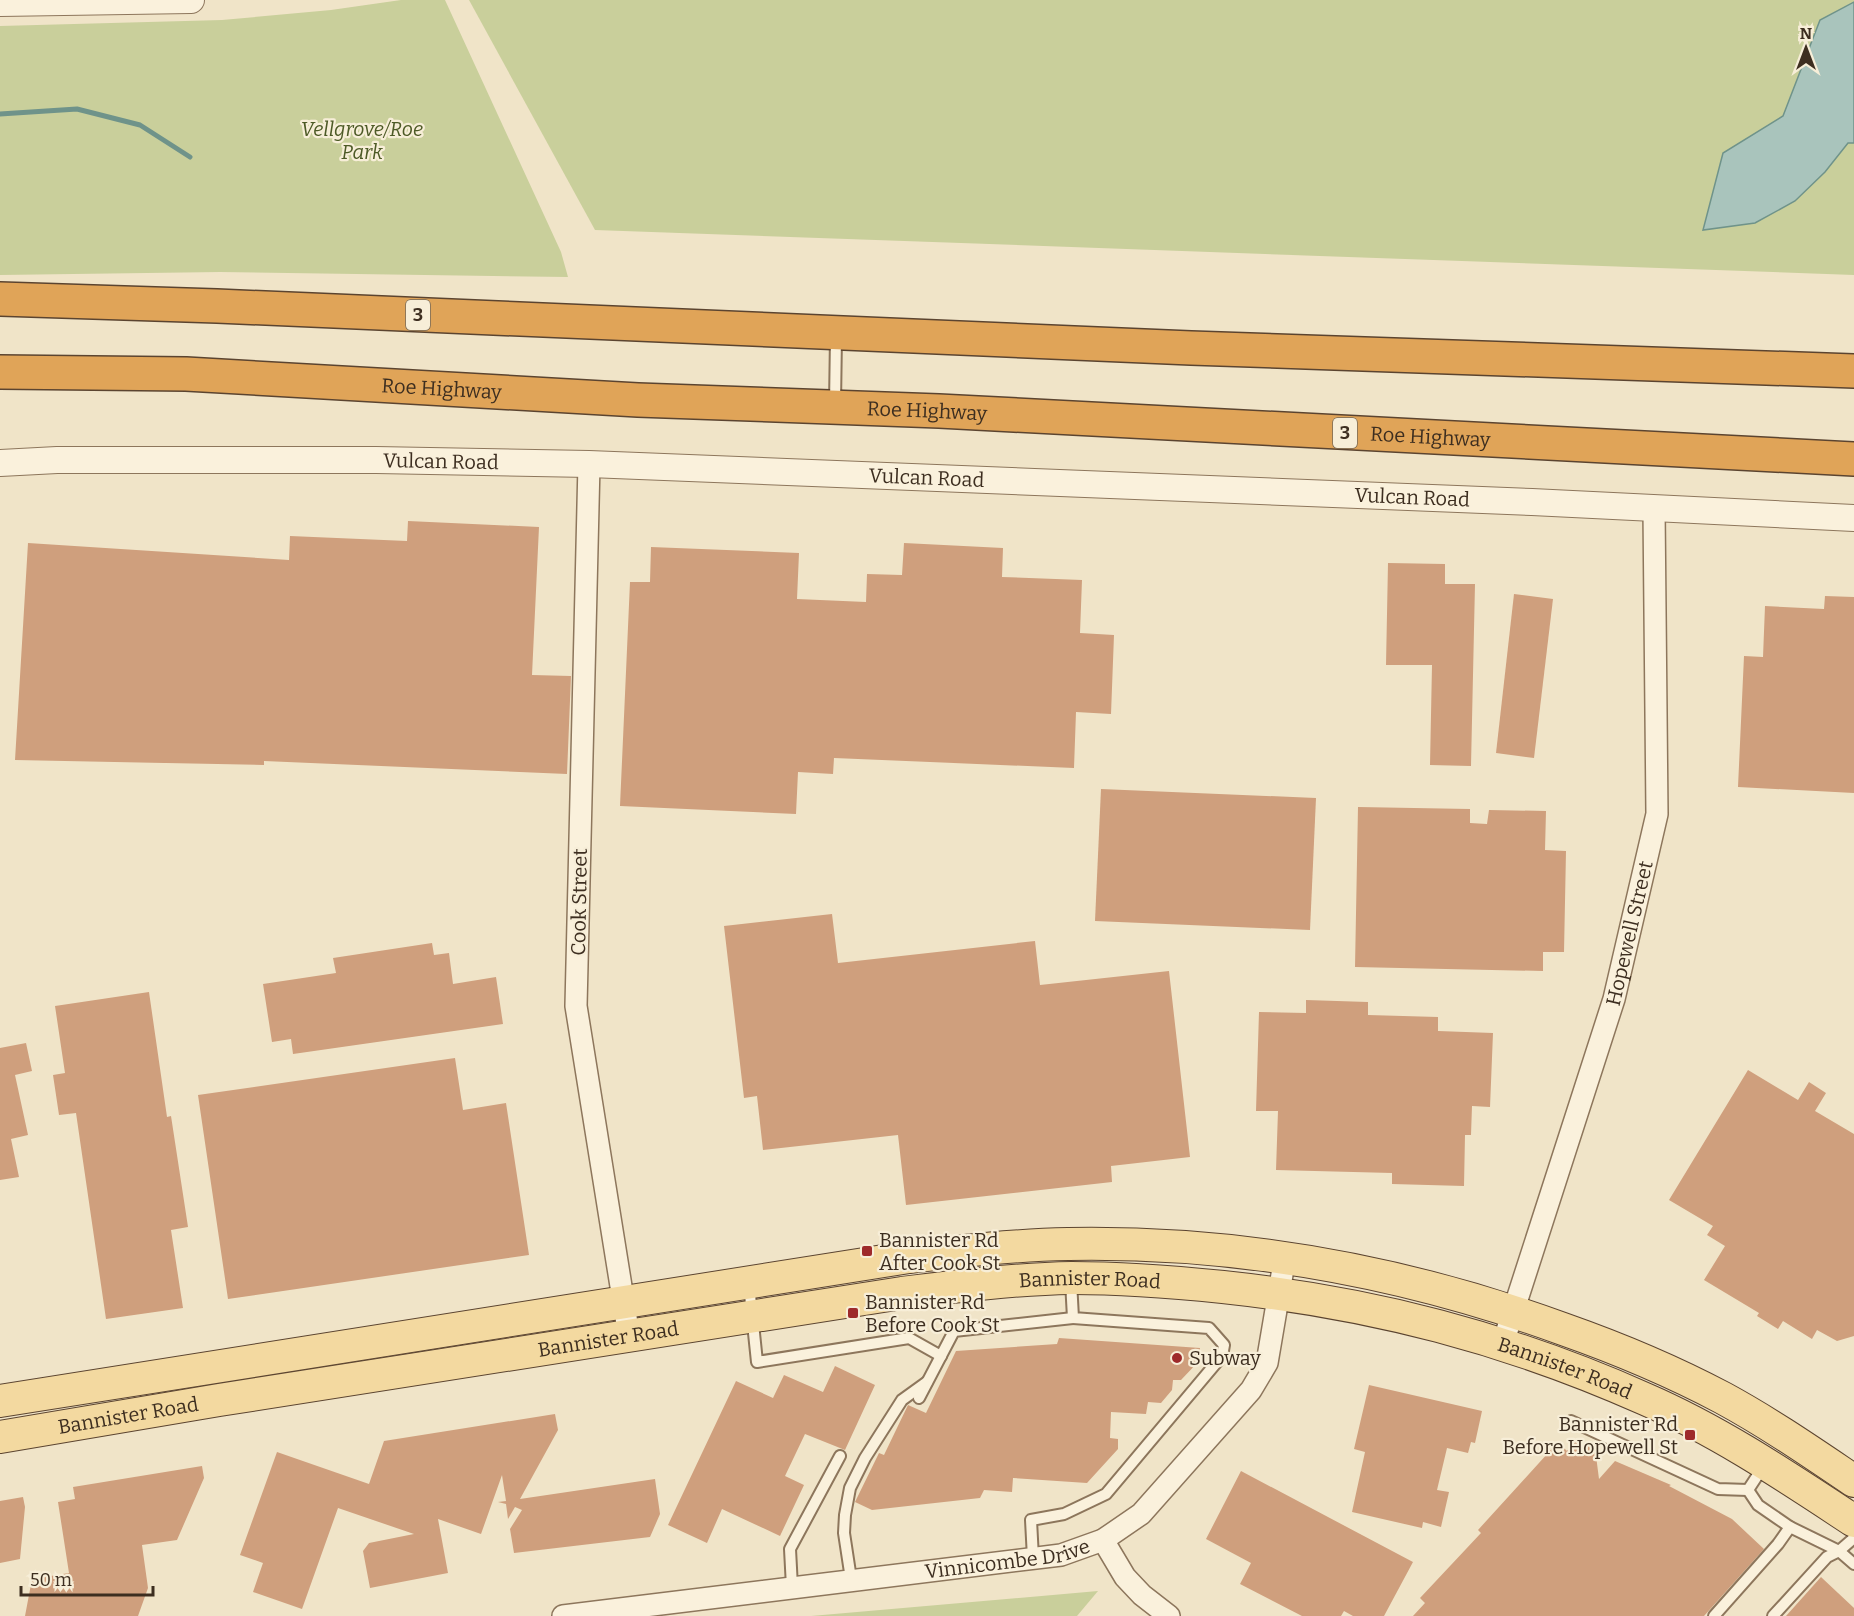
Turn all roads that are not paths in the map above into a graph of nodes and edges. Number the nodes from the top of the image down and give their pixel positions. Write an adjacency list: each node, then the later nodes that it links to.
1 (191, 0): 2 (street)
2 (0, 3)
3 (0, 299): 4 (highway, 3)
4 (836, 332): 5 (highway, 3); 7 (lane)
5 (1854, 371)
6 (0, 372): 7 (highway, Roe Highway / 3)
7 (835, 408): 8 (highway, Roe Highway / 3)
8 (1854, 459)
9 (0, 463): 10 (street, Vulcan Road)
10 (589, 464): 11 (street, Vulcan Road); 17 (street, Cook Street)
11 (1654, 508): 12 (street, Vulcan Road); 18 (street, Hopewell Street)
12 (1854, 518)
13 (1285, 1257): 14 (main road, Bannister Road); 16 (street, Vinnicombe Drive); 18 (main road, Bannister Road)
14 (1070, 1261): 15 (main road, Bannister Road); 16 (main road, Bannister Road); 19 (main road, Bannister Road); 20 (lane)
15 (748, 1282): 17 (main road, Bannister Road); 19 (lane)
16 (1280, 1293): 22 (main road, Bannister Road); 36 (street, Vinnicombe Drive)
17 (624, 1302): 21 (street, Cook Street); 26 (main road, Bannister Road)
18 (1514, 1311): 22 (street, Hopewell Street); 31 (main road, Bannister Road)
19 (751, 1316): 21 (main road, Bannister Road); 23 (lane)
20 (1073, 1318): 23 (lane); 38 (lane)
21 (628, 1336): 28 (main road, Bannister Road)
22 (1503, 1343): 30 (main road, Bannister Road)
23 (941, 1356): 24 (lane)
24 (927, 1382): 25 (lane); 40 (lane)
25 (919, 1398)
26 (0, 1401)
27 (1571, 1421): 32 (lane)
28 (0, 1437)
29 (840, 1456): 41 (lane)
30 (1764, 1464): 32 (lane); 33 (main road, Bannister Road)
31 (1854, 1481)
32 (1748, 1490): 34 (lane)
33 (1854, 1521)
34 (1790, 1527): 37 (lane); 44 (lane)
35 (1854, 1538): 37 (lane)
36 (1103, 1540): 38 (street, Vinnicombe Drive); 43 (street)
37 (1839, 1551): 39 (lane); 45 (lane)
38 (1033, 1558): 40 (street, Vinnicombe Drive)
39 (1854, 1564)
40 (851, 1579): 41 (street, Vinnicombe Drive)
41 (792, 1587): 42 (street, Vinnicombe Drive)
42 (563, 1616)
43 (1169, 1616)
44 (1714, 1616)
45 (1773, 1616)

